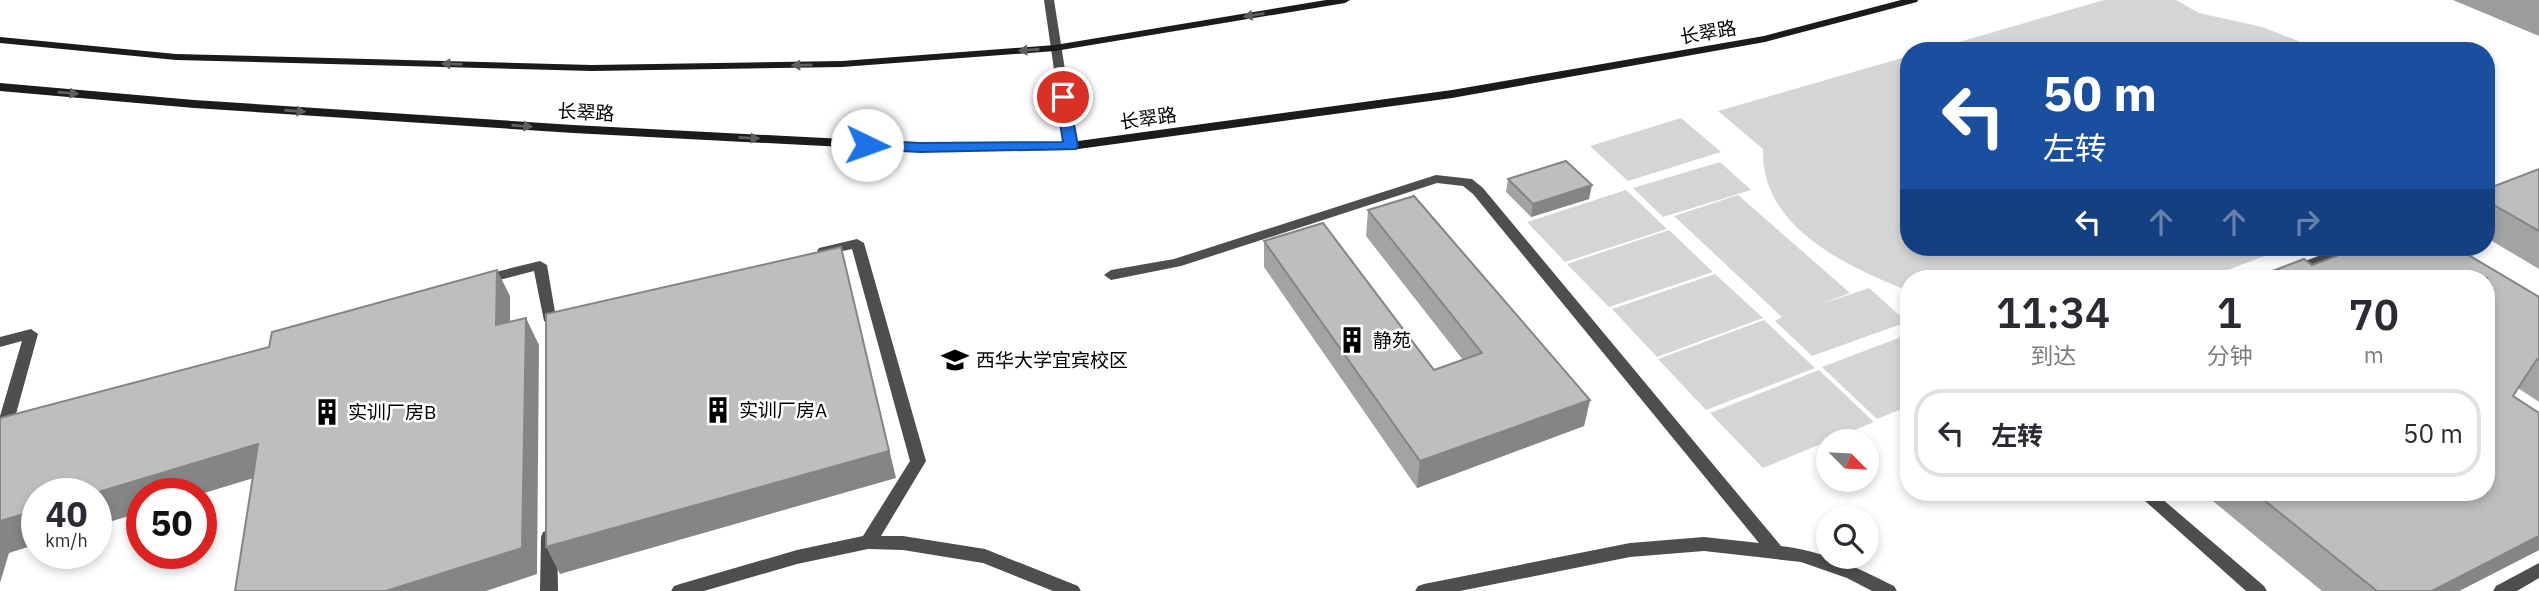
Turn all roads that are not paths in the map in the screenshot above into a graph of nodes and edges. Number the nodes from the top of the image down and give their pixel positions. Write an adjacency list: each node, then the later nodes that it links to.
1 (1049, 0): 5 (street)
2 (1345, 0): 5 (main road, one-way to 5)
3 (1913, 0): 7 (main road, 长翠路)
4 (0, 40): 5 (main road, one-way to 4)
5 (1055, 47): 7 (street)
6 (0, 87): 7 (main road, 长翠路, one-way to 7)
7 (1071, 146)
8 (803, 256): 18 (street)
9 (2330, 256): 10 (street)
10 (2294, 270)
11 (1111, 275): 19 (street)
12 (473, 282): 13 (street)
13 (575, 312)
14 (0, 342): 15 (street)
15 (16, 429)
16 (2153, 501): 27 (street)
17 (549, 523): 22 (street)
18 (868, 542): 21 (street); 23 (street)
19 (1776, 552): 25 (street); 26 (street)
20 (2539, 570): 28 (street)
21 (1049, 586): 24 (street)
22 (549, 591)
23 (680, 591)
24 (1072, 591)
25 (1424, 591)
26 (1888, 591)
27 (2258, 591)
28 (2502, 591)

